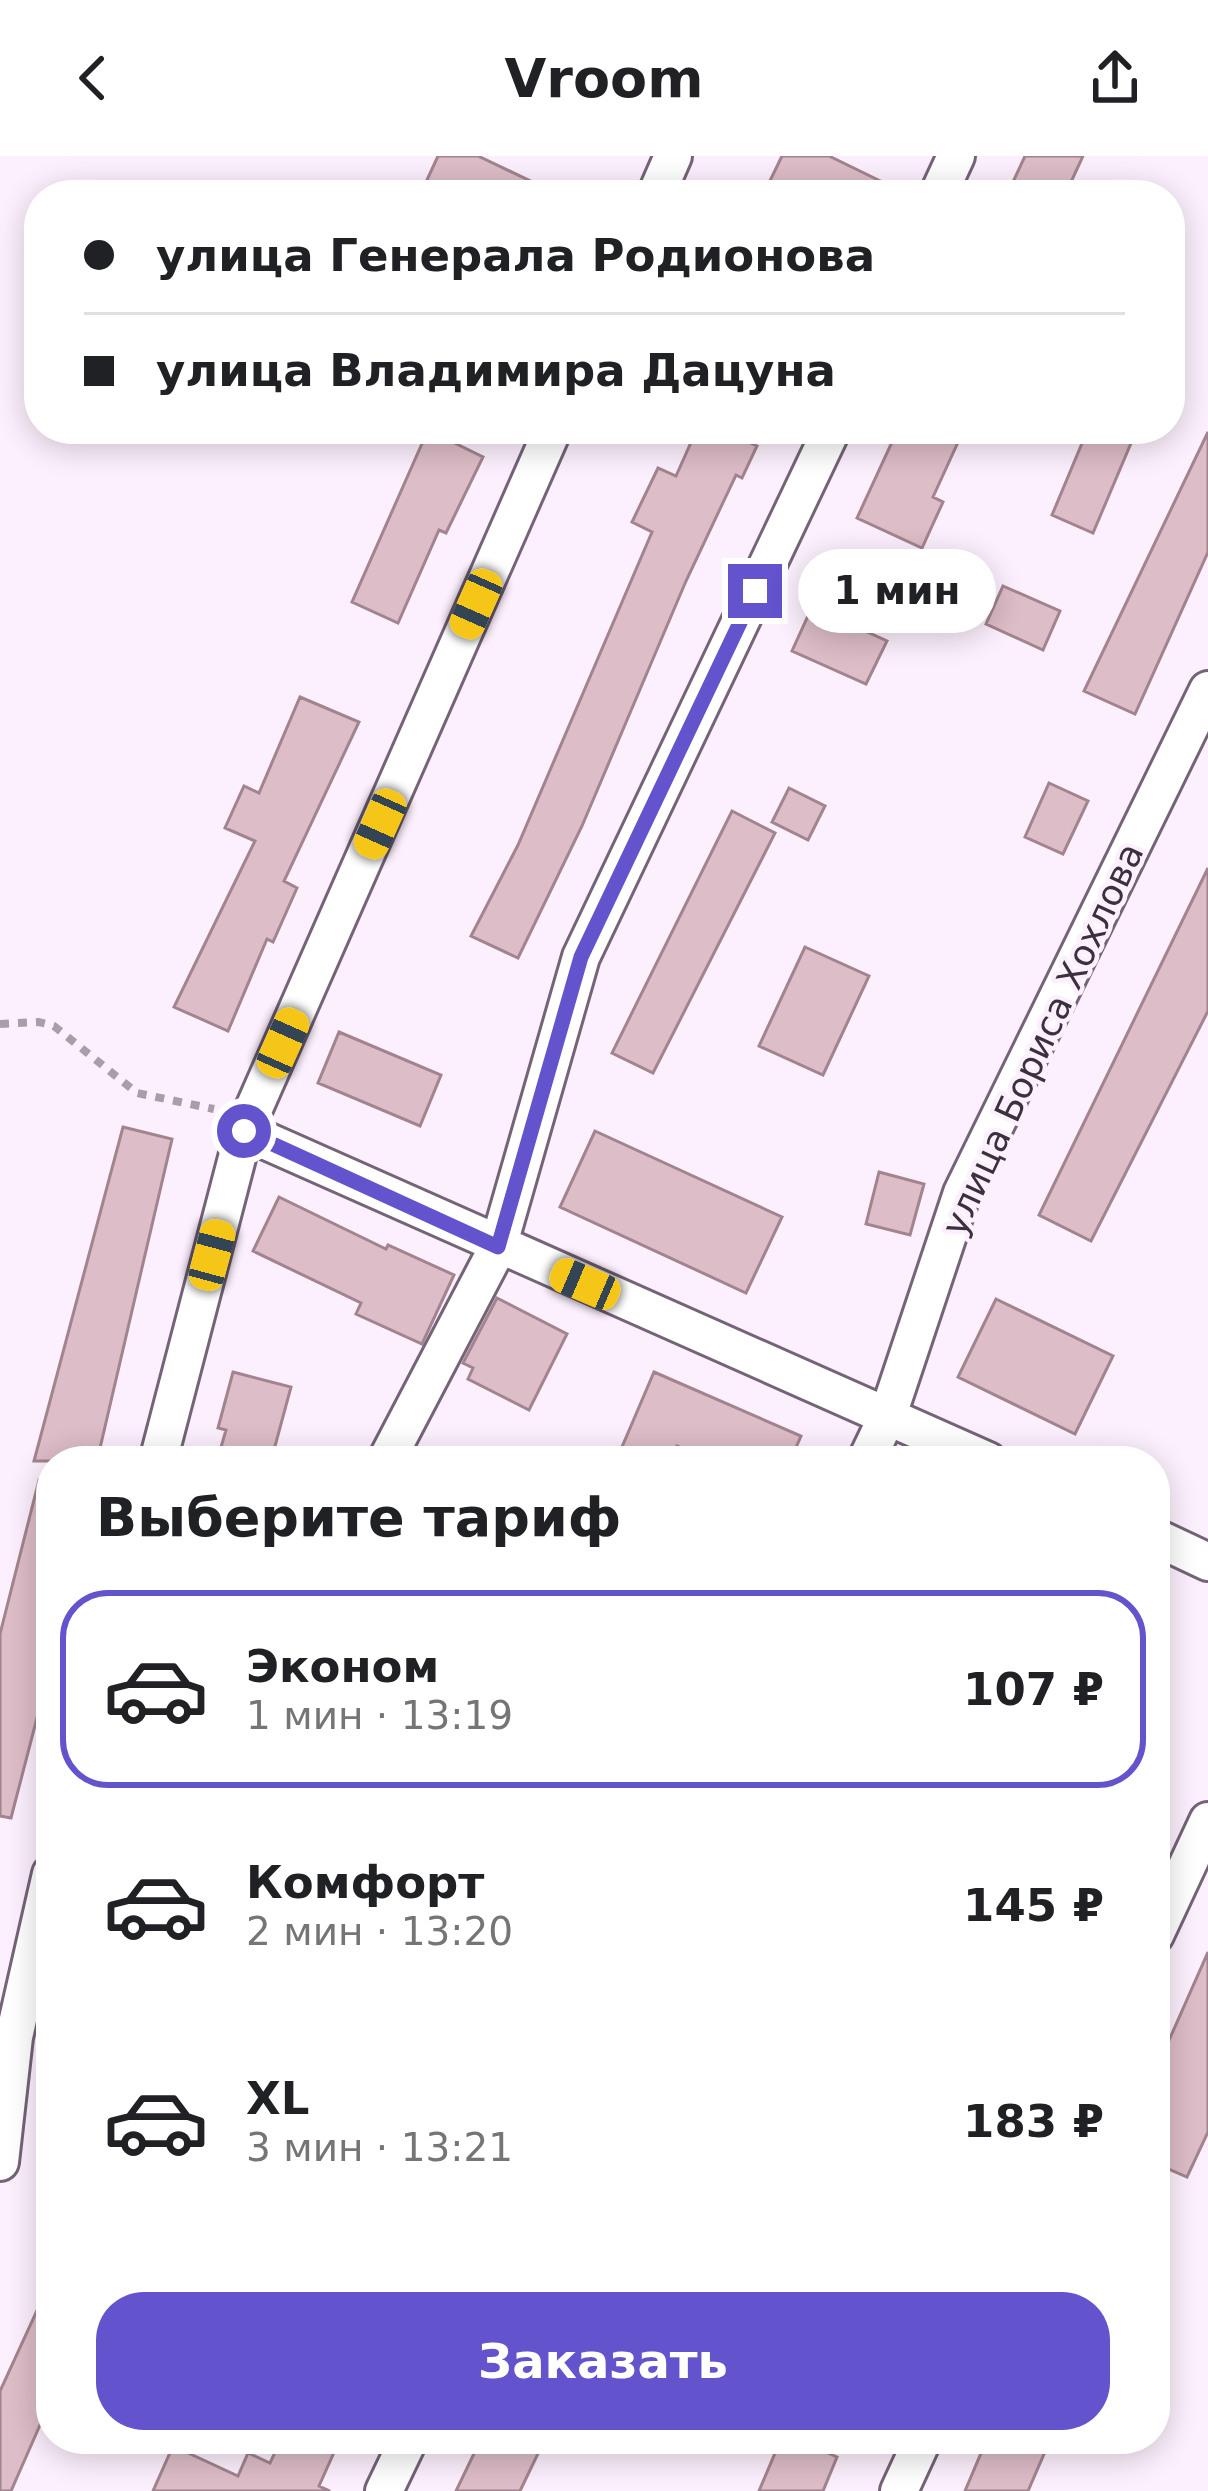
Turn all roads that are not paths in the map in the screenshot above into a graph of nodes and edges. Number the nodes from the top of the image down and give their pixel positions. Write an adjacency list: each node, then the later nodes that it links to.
1 (546, 444): 4 (street)
2 (825, 444): 5 (street)
3 (1208, 690): 6 (street, улица Бориса Хохлова)
4 (244, 1131): 5 (street); 7 (street)
5 (498, 1247): 6 (street); 8 (street)
6 (888, 1415): 9 (street, улица Бориса Хохлова); 10 (street)
7 (162, 1446)
8 (394, 1446)
9 (873, 1446)
10 (955, 1446)
11 (1170, 1544): 12 (street)
12 (1208, 1562)
13 (1208, 1821): 14 (street)
14 (1170, 1903)
15 (36, 1940): 16 (street)
16 (0, 2162)
17 (402, 2454): 19 (street)
18 (916, 2454): 20 (street)
19 (384, 2491)
20 (899, 2491)

